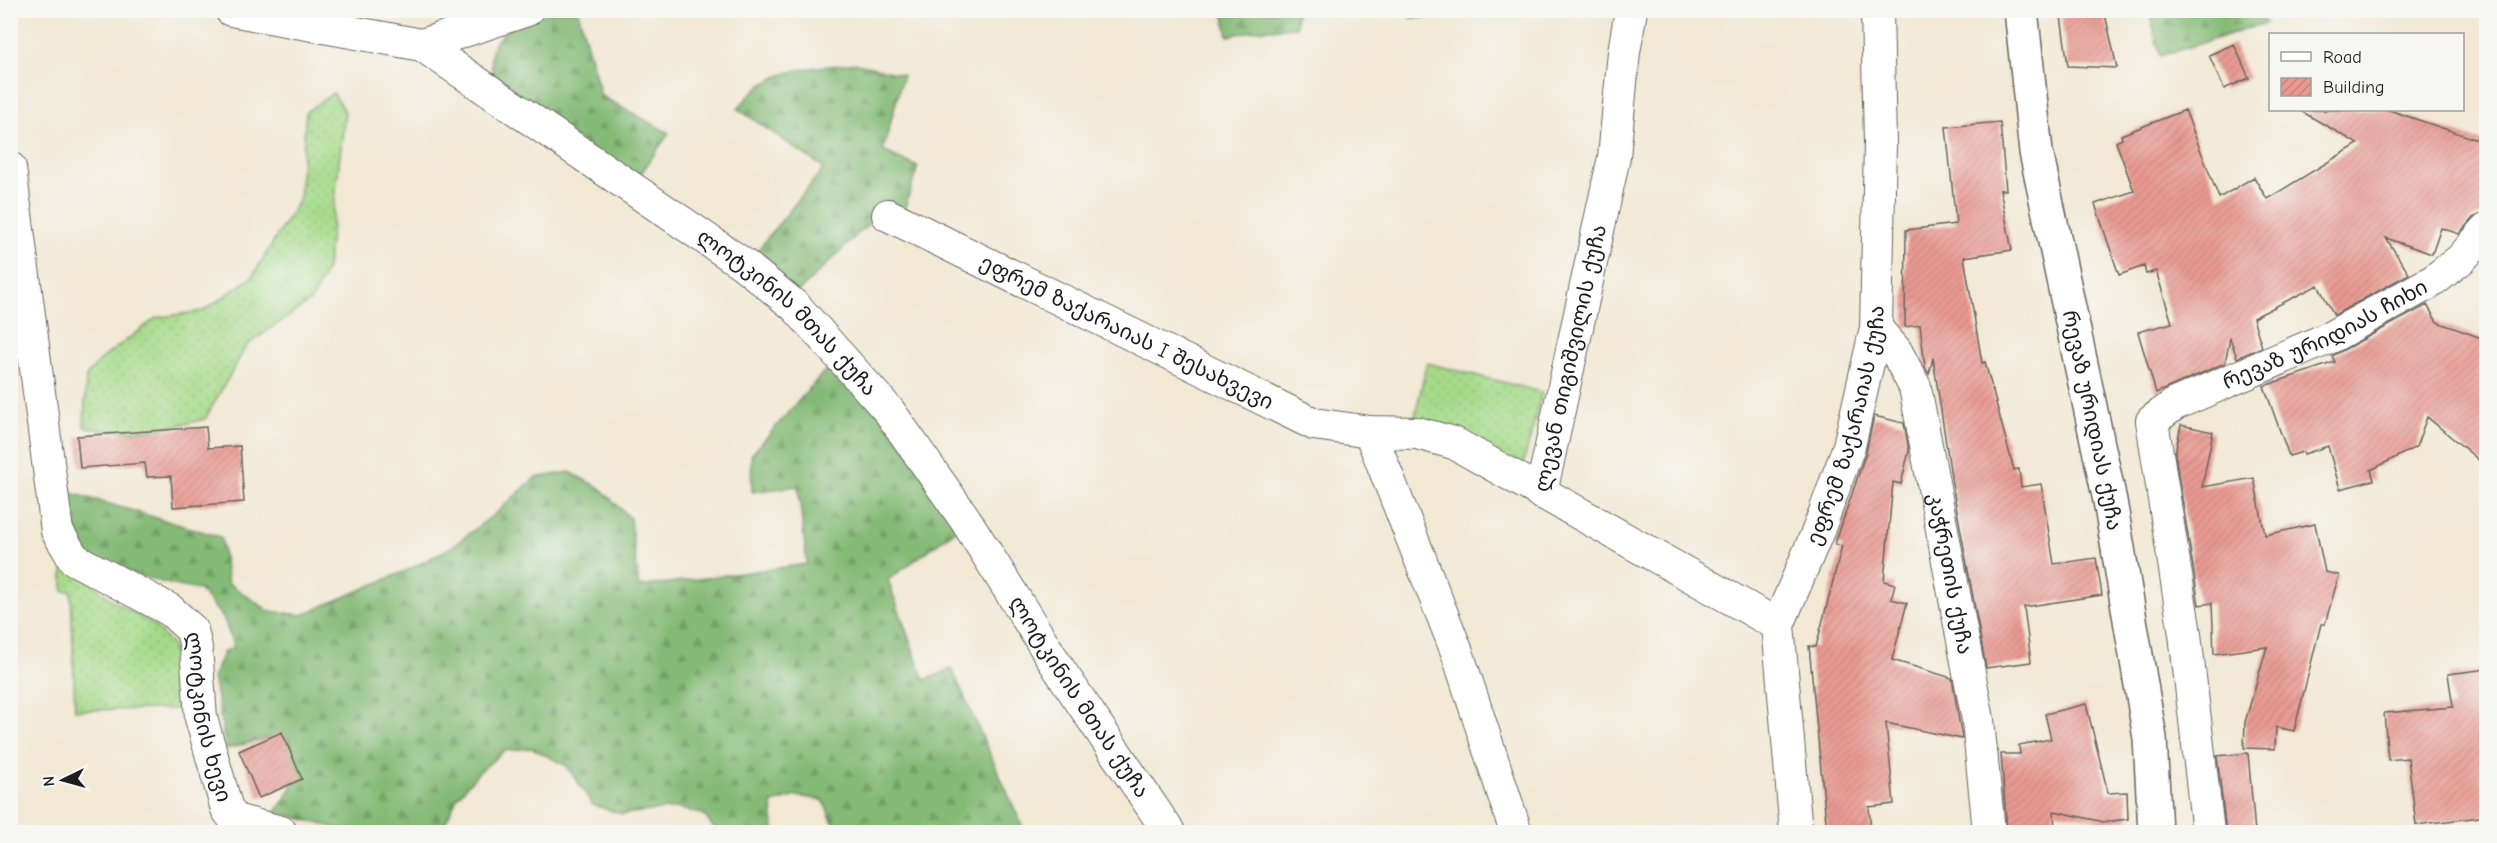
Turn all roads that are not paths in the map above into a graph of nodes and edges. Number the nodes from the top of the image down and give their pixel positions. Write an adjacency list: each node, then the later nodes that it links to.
1 (231, 10): 6 (street, ლოტკინის მთას ქუჩა)
2 (527, 10): 6 (street)
3 (1631, 10): 12 (street, ლევან თიგიშვილის ქუჩა)
4 (1877, 10): 10 (street, ეფრემ ზაქარაიას ქუჩა)
5 (2022, 10): 19 (street, რევაზ ურიდიას ქუჩა)
6 (422, 45): 15 (street, ლოტკინის მთას ქუჩა)
7 (10, 168): 14 (street, ლოტკინის ხევი)
8 (888, 215): 11 (street, ეფრემ ზაქარაიას I შესახვევი)
9 (2487, 230): 20 (street, რევაზ ურიდიას ჩიხი)
10 (1876, 328): 13 (street, ეფრემ ზაქარაიას ქუჩა); 18 (street, კაჭრეთის ქუჩა)
11 (1370, 432): 12 (street, ლევან თიგიშვილის ქუჩა); 16 (street)
12 (1541, 493): 13 (street)
13 (1778, 625): 17 (street, ეფრემ ზაქარაიას ქუჩა)
14 (281, 832)
15 (1169, 832)
16 (1516, 832)
17 (1796, 832)
18 (1989, 832)
19 (2155, 832)
20 (2208, 832)

